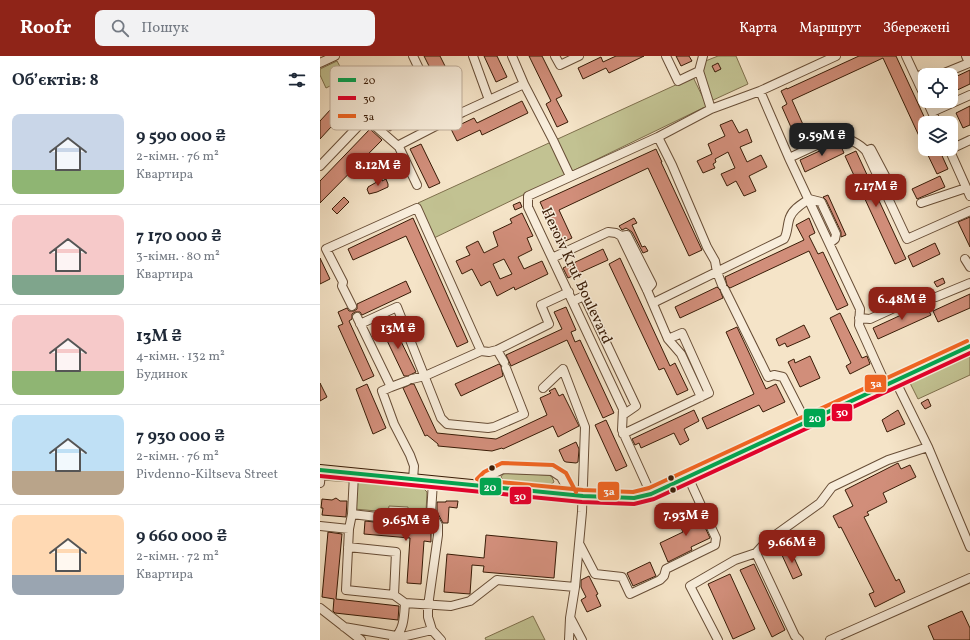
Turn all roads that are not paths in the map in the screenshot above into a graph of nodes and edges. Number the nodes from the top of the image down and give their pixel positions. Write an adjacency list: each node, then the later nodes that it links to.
1 (335, 56): 12 (street)
2 (413, 56): 13 (street)
3 (473, 56): 20 (street)
4 (512, 56): 17 (street)
5 (555, 56): 6 (street)
6 (579, 56)
7 (666, 56): 14 (street)
8 (703, 56): 14 (street)
9 (836, 56): 18 (street, Heroiv Krut Boulevard)
10 (906, 56): 15 (street)
11 (966, 56): 15 (street)
12 (320, 63)
13 (418, 66)
14 (699, 71): 22 (street)
15 (916, 77): 16 (street)
16 (918, 81)
17 (524, 84): 20 (street); 37 (street)
18 (760, 91): 22 (street, Heroiv Krut Boulevard); 34 (street)
19 (970, 94): 23 (street)
20 (489, 100): 24 (street)
21 (930, 108): 23 (street)
22 (711, 109): 29 (street, Heroiv Krut Boulevard)
23 (932, 112): 25 (street)
24 (462, 114)
25 (934, 116)
26 (354, 130): 35 (street)
27 (380, 130): 32 (street)
28 (429, 130): 32 (street)
29 (658, 137): 37 (street, Heroiv Krut Boulevard); 47 (street)
30 (970, 140): 31 (street)
31 (958, 145)
32 (400, 147): 39 (street)
33 (953, 156): 38 (street)
34 (789, 158): 41 (street); 43 (street)
35 (320, 166)
36 (970, 173): 38 (street)
37 (570, 176): 44 (street, Heroiv Krut Boulevard)
38 (962, 177): 40 (street)
39 (417, 186)
40 (968, 192): 42 (street)
41 (809, 199): 47 (street); 55 (street)
42 (921, 203)
43 (970, 211)
44 (552, 258): 49 (street, Heroiv Krut Boulevard); 53 (street)
45 (966, 259): 46 (street)
46 (970, 267)
47 (716, 272): 53 (street); 67 (street)
48 (970, 283): 51 (street)
49 (569, 292): 52 (street, Heroiv Krut Boulevard); 58 (street)
50 (918, 297): 55 (street)
51 (936, 297)
52 (573, 301): 66 (street, Heroiv Krut Boulevard); 66 (street)
53 (653, 303): 56 (street)
54 (352, 306): 59 (street)
55 (859, 318): 62 (street)
56 (668, 339): 65 (street); 65 (street)
57 (970, 346): 61 (main road)
58 (497, 350): 59 (street); 60 (street)
59 (481, 351): 60 (street)
60 (426, 376): 63 (street); 63 (street)
61 (895, 380): 62 (main road); 69 (street)
62 (886, 385): 67 (main road)
63 (391, 387): 73 (street)
64 (543, 388): 79 (street)
65 (701, 397): 68 (street)
66 (623, 415): 68 (street, Heroiv Krut Boulevard)
67 (806, 422): 72 (main road)
68 (623, 434): 77 (street, Heroiv Krut Boulevard)
69 (928, 447): 86 (street); 87 (street)
70 (320, 470): 71 (main road); 75 (street)
71 (354, 474): 73 (main road); 80 (street)
72 (688, 477): 77 (main road); 84 (street)
73 (413, 480): 74 (main road)
74 (433, 482): 76 (main road); 81 (street)
75 (320, 483)
76 (478, 486): 78 (main road); 78 (street)
77 (652, 494): 79 (main road)
78 (571, 495): 79 (main road)
79 (583, 496): 84 (street)
80 (352, 514): 81 (street); 83 (street)
81 (434, 519): 92 (street)
82 (320, 526): 83 (street)
83 (349, 528): 85 (street)
84 (579, 544): 89 (street)
85 (348, 547): 90 (street); 90 (street)
86 (970, 547)
87 (756, 553): 102 (street); 103 (street)
88 (970, 578): 104 (street)
89 (575, 587): 92 (street); 94 (street)
90 (394, 595): 91 (street)
91 (405, 603): 92 (street); 97 (street)
92 (428, 606): 96 (street)
93 (320, 608): 95 (street)
94 (570, 618): 100 (street); 101 (street)
95 (344, 628): 97 (street); 98 (street)
96 (432, 630): 97 (street); 99 (street)
97 (395, 638)
98 (361, 640)
99 (441, 640)
100 (569, 640)
101 (582, 640)
102 (718, 640)
103 (799, 640)
104 (830, 640)

